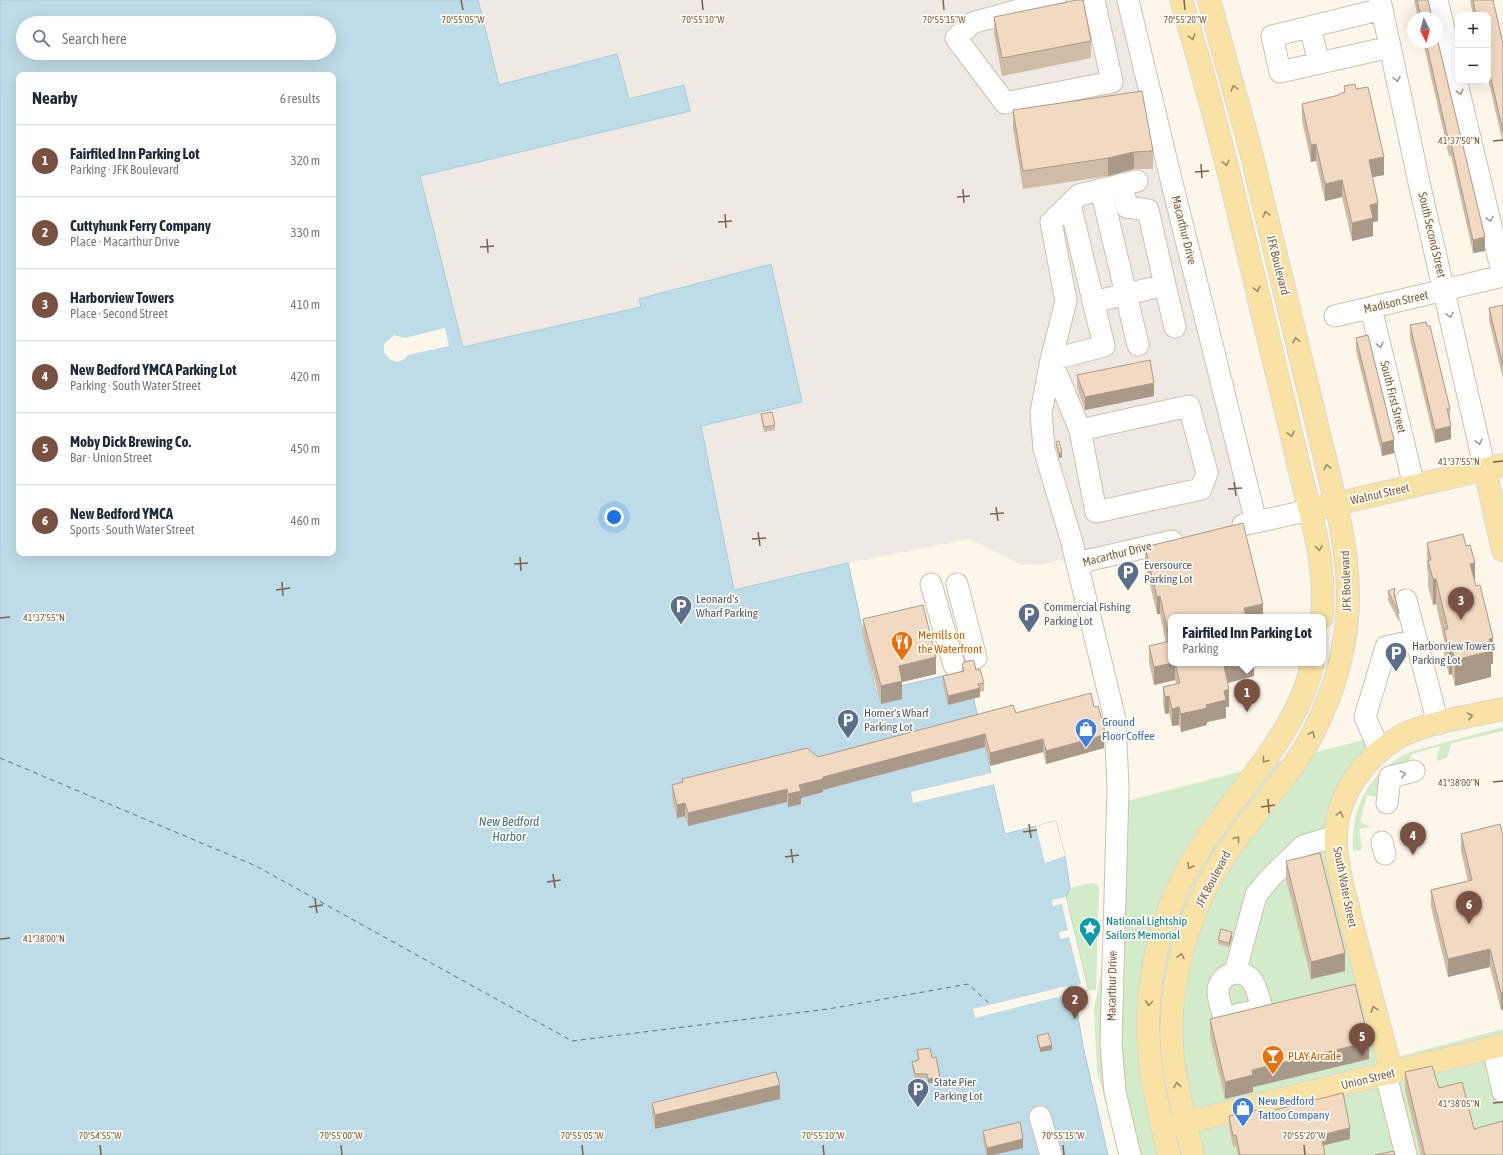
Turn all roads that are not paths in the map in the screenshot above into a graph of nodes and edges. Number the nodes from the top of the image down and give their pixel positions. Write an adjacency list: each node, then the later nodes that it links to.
1 (1055, 0): 2 (street)
2 (1094, 0)
3 (1128, 0): 29 (street, Macarthur Drive)
4 (1181, 0): 28 (main road, JFK Boulevard, one-way to 28)
5 (1209, 0): 26 (main road, JFK Boulevard, one-way to 5)
6 (1437, 0): 13 (street, one-way to 13)
7 (1381, 4): 8 (street); 9 (street, South Second Street)
8 (1310, 27): 10 (street); 10 (street)
9 (1390, 47): 10 (street); 15 (street, South Second Street, one-way to 15)
10 (1319, 63)
11 (1101, 189): 12 (street); 14 (street); 16 (street)
12 (1070, 204): 17 (street); 22 (street)
13 (1503, 276): 15 (street, Madison Street)
14 (1166, 285): 16 (street); 20 (street)
15 (1444, 290): 18 (street, Madison Street); 24 (street, South Second Street, one-way to 24)
16 (1127, 294): 17 (street); 21 (street)
17 (1093, 302): 22 (street)
18 (1371, 308): 19 (street, Madison Street); 25 (street, South First Street, one-way to 25)
19 (1336, 316)
20 (1175, 327)
21 (1138, 345)
22 (1051, 360): 23 (street); 33 (street)
23 (1080, 430): 23 (street)
24 (1494, 468): 25 (main road, Walnut Street); 27 (main road)
25 (1414, 486): 26 (main road, Walnut Street)
26 (1336, 504): 28 (main road, Walnut Street); 53 (main road, JFK Boulevard, one-way to 26)
27 (1498, 506): 32 (main road)
28 (1310, 510): 29 (street, Walnut Street); 37 (main road, JFK Boulevard, one-way to 37)
29 (1256, 522): 30 (street)
30 (1225, 529)
31 (1187, 538): 33 (street, Macarthur Drive)
32 (1503, 550)
33 (1077, 563): 57 (street, Macarthur Drive)
34 (931, 584): 40 (street)
35 (957, 584): 39 (street)
36 (1406, 600): 38 (street)
37 (1322, 614)
38 (1416, 640): 43 (street); 44 (street)
39 (976, 658)
40 (954, 666)
41 (1312, 666): 54 (main road, JFK Boulevard, one-way to 54)
42 (1503, 709): 43 (main road, South Water Street, one-way to 42)
43 (1438, 724): 44 (main road, South Water Street)
44 (1380, 751): 47 (main road, South Water Street, one-way to 44)
45 (1414, 771): 46 (street, one-way to 45)
46 (1387, 803)
47 (1336, 836): 48 (street); 50 (main road, South Water Street, one-way to 47)
48 (1235, 972): 48 (street)
49 (1498, 1046): 50 (main road, Union Street); 51 (street)
50 (1389, 1074): 53 (main road, Union Street); 55 (street)
51 (1503, 1092)
52 (1040, 1117): 56 (street)
53 (1185, 1123): 54 (main road, Union Street); 59 (main road, JFK Boulevard)
54 (1163, 1128): 58 (main road, JFK Boulevard)
55 (1403, 1154)
56 (1051, 1155)
57 (1130, 1155)
58 (1169, 1155)
59 (1194, 1155)

